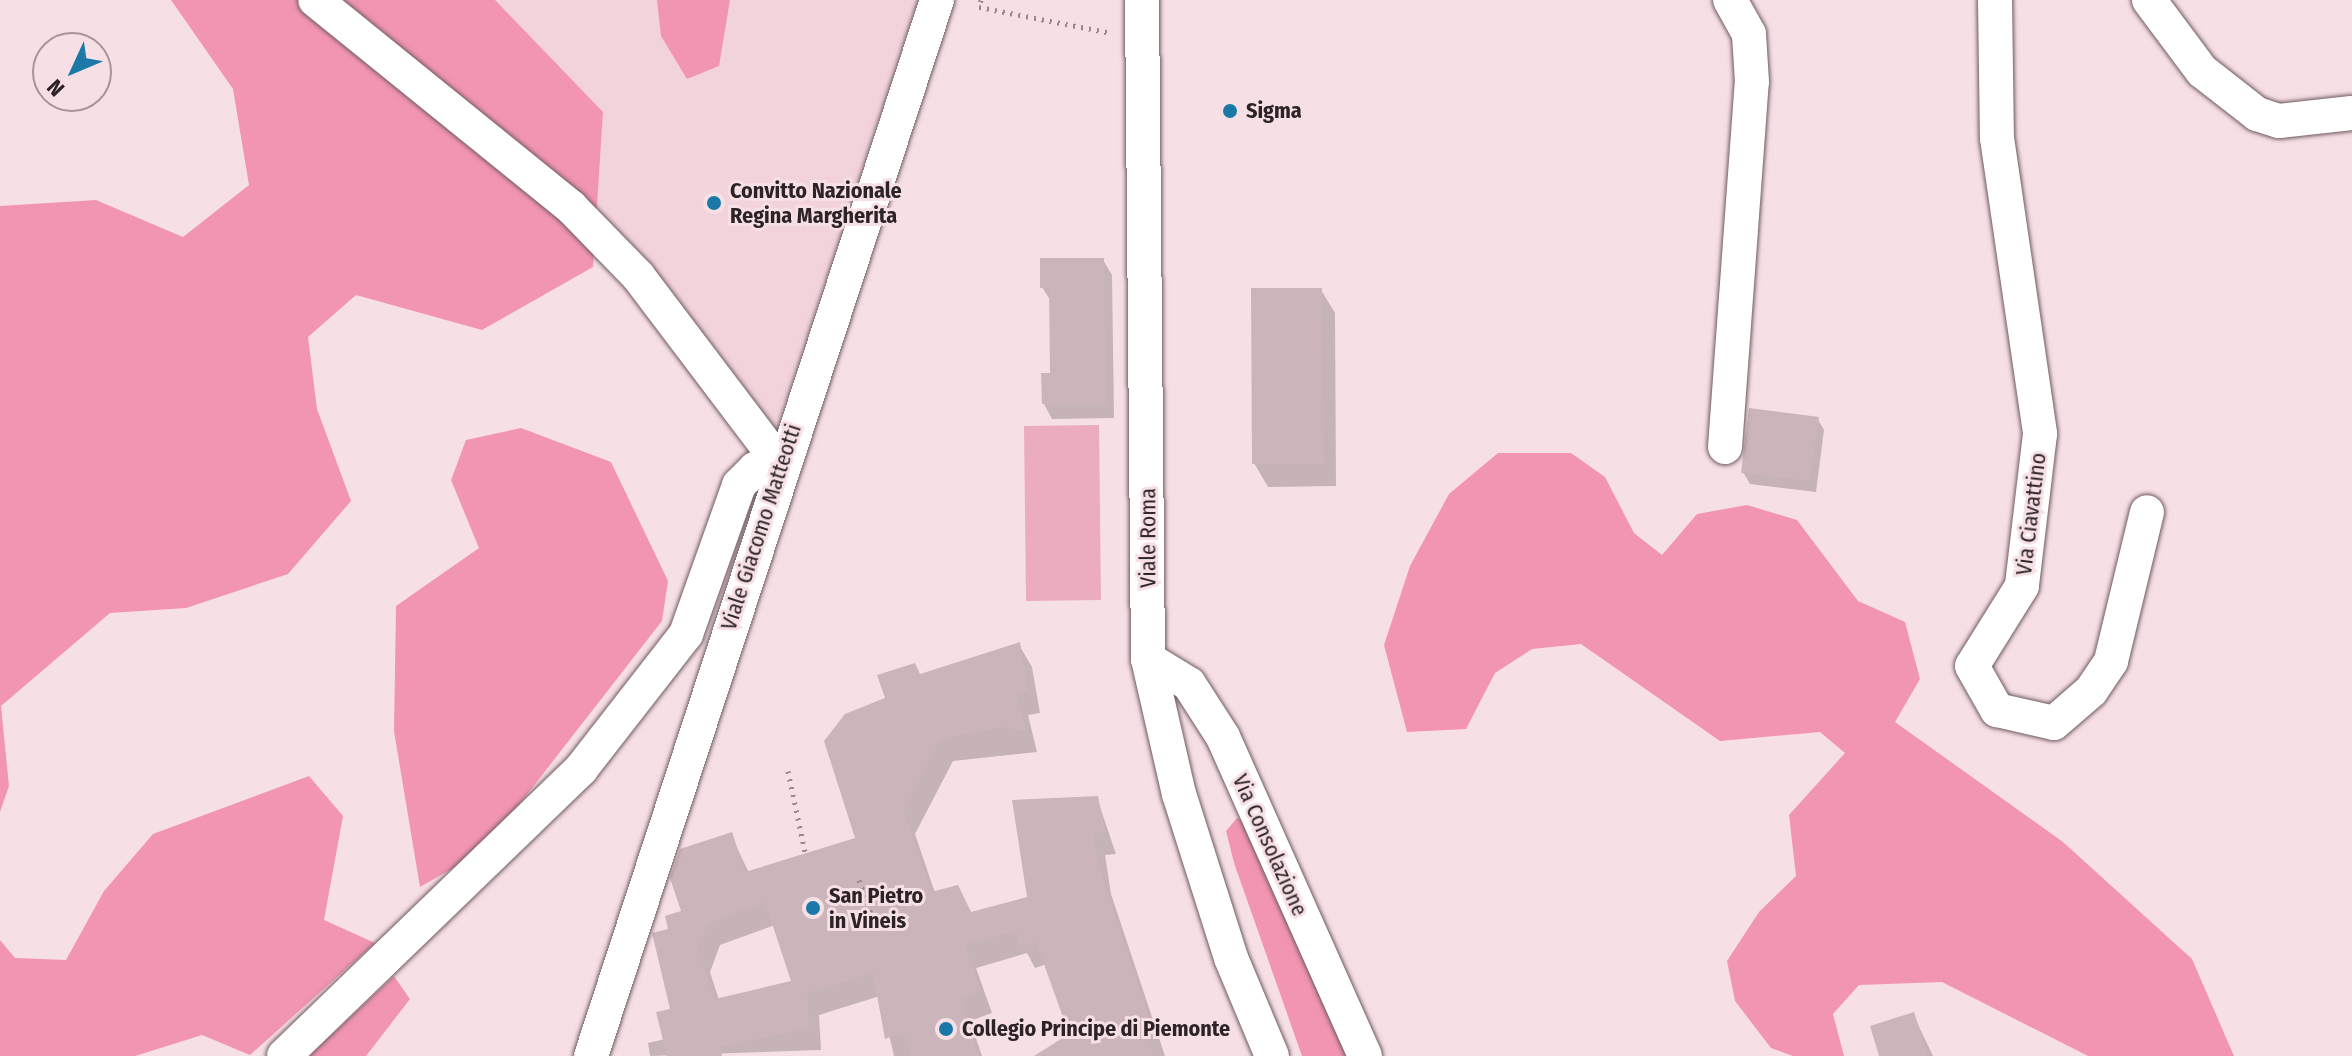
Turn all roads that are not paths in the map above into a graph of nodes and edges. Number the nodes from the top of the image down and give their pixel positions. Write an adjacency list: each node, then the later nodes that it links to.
1 (315, 0): 9 (street)
2 (937, 0): 9 (street, Viale Giacomo Matteotti)
3 (1142, 0): 11 (street, Viale Roma)
4 (1730, 0): 8 (street)
5 (1995, 0): 10 (street, Via Ciavattino)
6 (2149, 0): 7 (street)
7 (2352, 113)
8 (1725, 447)
9 (781, 465): 12 (street); 13 (street, Viale Giacomo Matteotti)
10 (2147, 512)
11 (1148, 659): 14 (street, Viale Roma); 15 (street, Via Consolazione)
12 (284, 1056)
13 (591, 1056)
14 (1272, 1056)
15 (1365, 1056)

